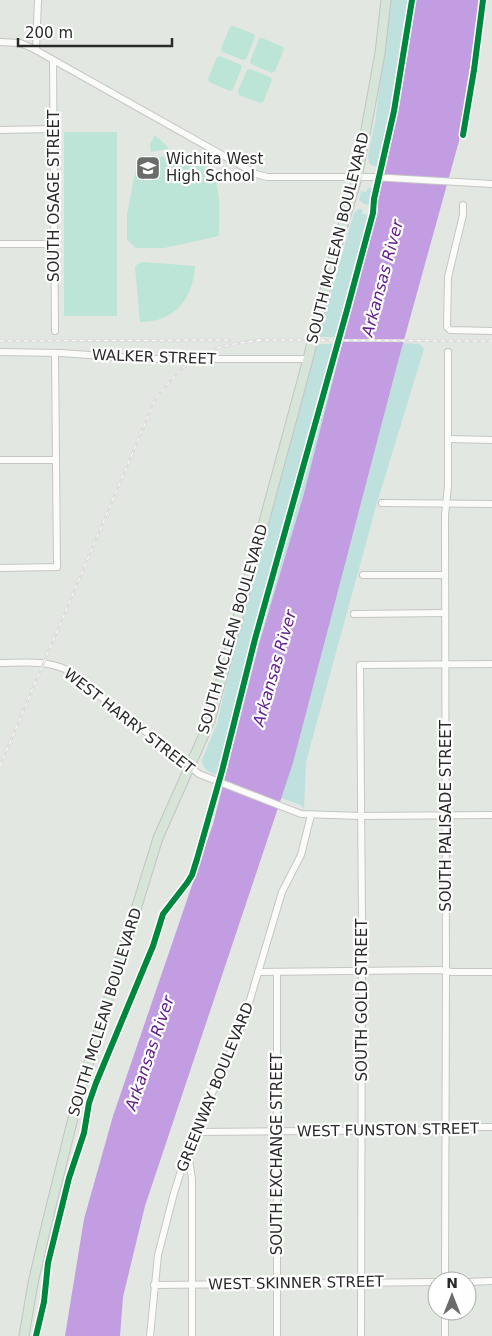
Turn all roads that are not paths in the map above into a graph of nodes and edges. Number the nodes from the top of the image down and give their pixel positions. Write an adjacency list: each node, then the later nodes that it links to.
1 (38, 0): 4 (street)
2 (386, 0): 8 (main road, SOUTH MCLEAN BOULEVARD)
3 (0, 42): 4 (street)
4 (36, 50): 5 (street)
5 (53, 60): 6 (street, SOUTH OSAGE STREET); 8 (street)
6 (54, 129): 7 (street); 12 (street, SOUTH OSAGE STREET)
7 (0, 130)
8 (357, 178): 9 (street); 18 (main road, SOUTH MCLEAN BOULEVARD)
9 (492, 184)
10 (463, 205): 14 (street)
11 (0, 244): 12 (street)
12 (54, 244): 13 (street, SOUTH OSAGE STREET)
13 (55, 331)
14 (492, 331)
15 (0, 352): 17 (street, WALKER STREET)
16 (448, 352): 19 (street, SOUTH PALISADE STREET)
17 (55, 353): 18 (street, WALKER STREET); 22 (street)
18 (308, 359): 34 (main road, SOUTH MCLEAN BOULEVARD)
19 (448, 439): 20 (street); 24 (street, SOUTH PALISADE STREET)
20 (492, 440)
21 (0, 460): 22 (street)
22 (56, 460): 26 (street)
23 (382, 503): 24 (street)
24 (446, 503): 25 (street); 27 (street, SOUTH PALISADE STREET)
25 (492, 504)
26 (0, 568)
27 (445, 574): 28 (street); 29 (street, SOUTH PALISADE STREET)
28 (363, 575)
29 (445, 613): 30 (street); 32 (street, SOUTH PALISADE STREET)
30 (354, 614)
31 (0, 663): 34 (street, WEST HARRY STREET)
32 (446, 664): 33 (street); 36 (street, SOUTH PALISADE STREET); 38 (street, SOUTH GOLD STREET)
33 (492, 664)
34 (190, 767): 35 (street, WEST HARRY STREET); 59 (main road, SOUTH MCLEAN BOULEVARD)
35 (311, 815): 38 (street, WEST HARRY STREET); 41 (street, GREENWAY BOULEVARD)
36 (446, 815): 37 (street, WEST HARRY STREET); 38 (street, WEST HARRY STREET); 40 (street, SOUTH PALISADE STREET)
37 (492, 815)
38 (361, 816): 39 (street, SOUTH GOLD STREET)
39 (362, 971): 40 (street); 42 (street); 46 (street, SOUTH GOLD STREET)
40 (446, 971): 43 (street); 45 (street, SOUTH PALISADE STREET)
41 (258, 972): 42 (street); 47 (street, GREENWAY BOULEVARD)
42 (277, 972): 48 (street, SOUTH EXCHANGE STREET)
43 (492, 972)
44 (492, 1127): 45 (street, WEST FUNSTON STREET)
45 (446, 1128): 46 (street, WEST FUNSTON STREET); 50 (street, SOUTH PALISADE STREET)
46 (361, 1131): 48 (street, WEST FUNSTON STREET); 55 (street, SOUTH GOLD STREET)
47 (194, 1132): 48 (street, WEST FUNSTON STREET); 49 (street, GREENWAY BOULEVARD)
48 (277, 1132): 54 (street, SOUTH EXCHANGE STREET)
49 (188, 1149): 56 (street); 57 (street, GREENWAY BOULEVARD)
50 (445, 1271)
51 (492, 1281): 53 (street)
52 (427, 1282): 55 (street, WEST SKINNER STREET)
53 (477, 1282)
54 (277, 1283): 55 (street, WEST SKINNER STREET); 56 (street, WEST SKINNER STREET); 62 (street, SOUTH EXCHANGE STREET)
55 (361, 1283): 63 (street, SOUTH GOLD STREET)
56 (191, 1284): 57 (street, WEST SKINNER STREET); 61 (street)
57 (154, 1285): 60 (street, GREENWAY BOULEVARD)
58 (445, 1321): 64 (street)
59 (24, 1336)
60 (150, 1336)
61 (192, 1336)
62 (276, 1336)
63 (361, 1336)
64 (445, 1336)

